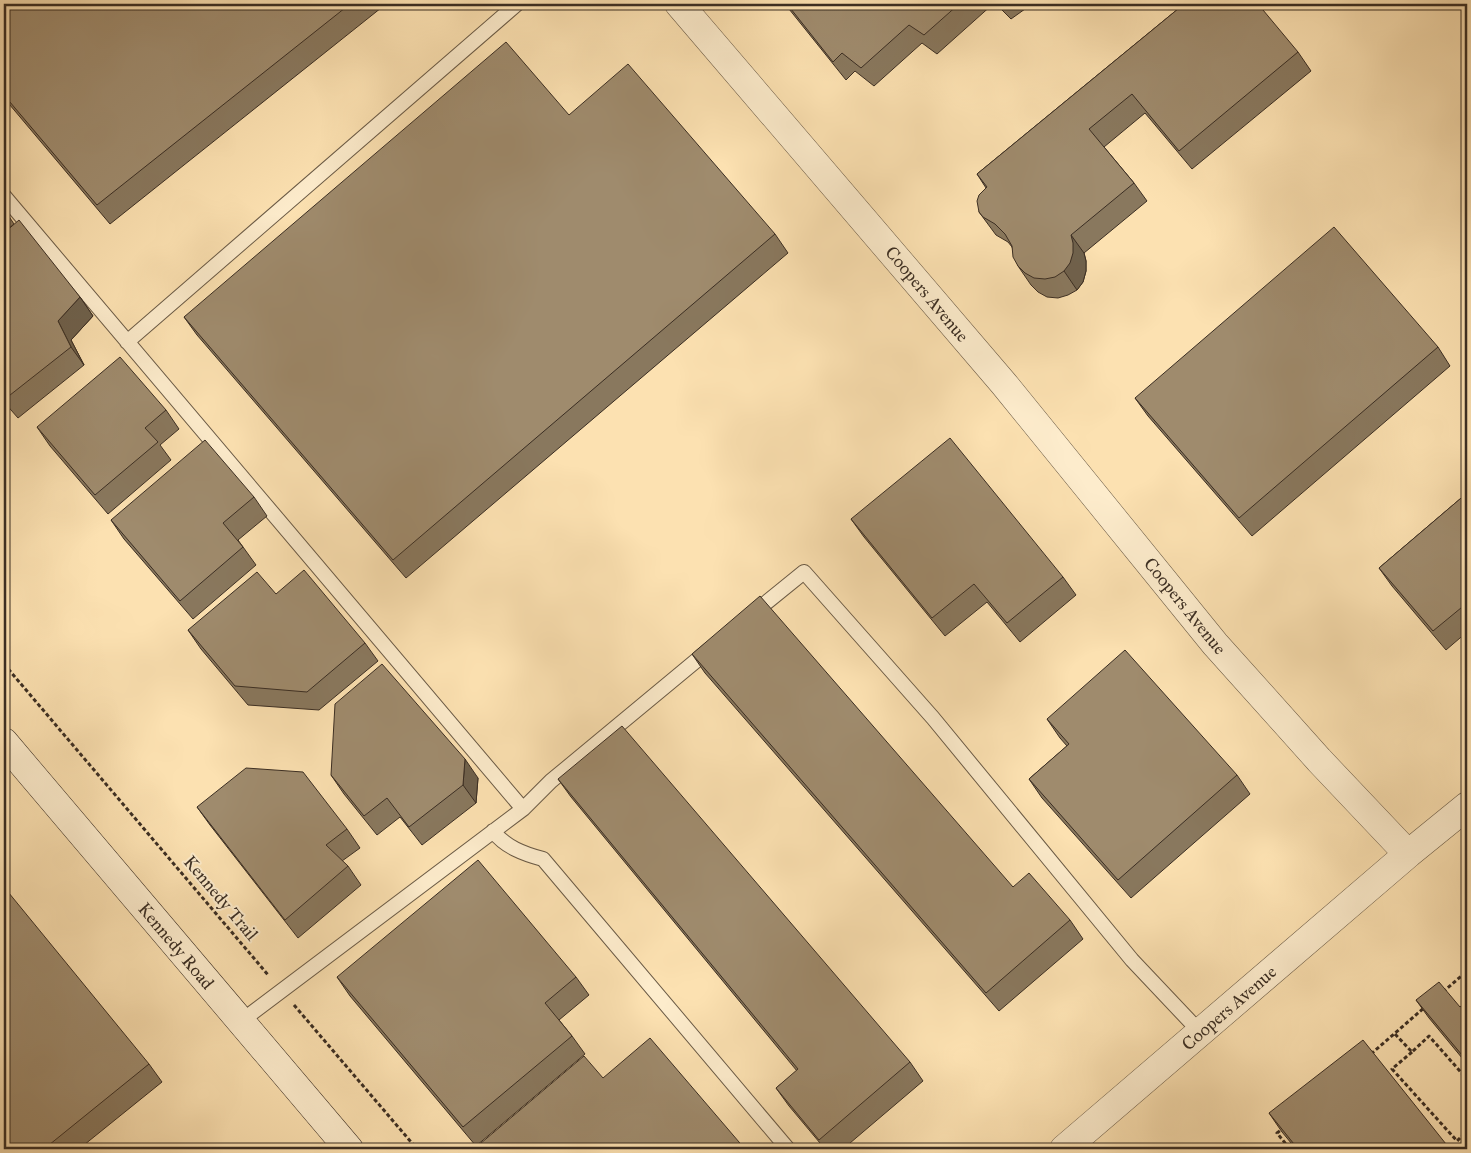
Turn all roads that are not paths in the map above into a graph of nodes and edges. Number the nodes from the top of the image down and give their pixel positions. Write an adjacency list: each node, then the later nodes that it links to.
1 (517, 4): 4 (lane)
2 (679, 4): 11 (street, Coopers Avenue)
3 (4, 196): 4 (lane)
4 (127, 342): 9 (lane)
5 (744, 621): 13 (lane)
6 (722, 640): 9 (lane)
7 (4, 743): 12 (street, Kennedy Road)
8 (1467, 806): 11 (street)
9 (523, 809): 10 (lane)
10 (494, 831): 12 (lane); 15 (lane)
11 (1408, 854): 13 (street, Coopers Avenue)
12 (240, 1022): 14 (street, Kennedy Road)
13 (1201, 1033): 16 (street, Coopers Avenue)
14 (350, 1149)
15 (788, 1149)
16 (1064, 1149)

